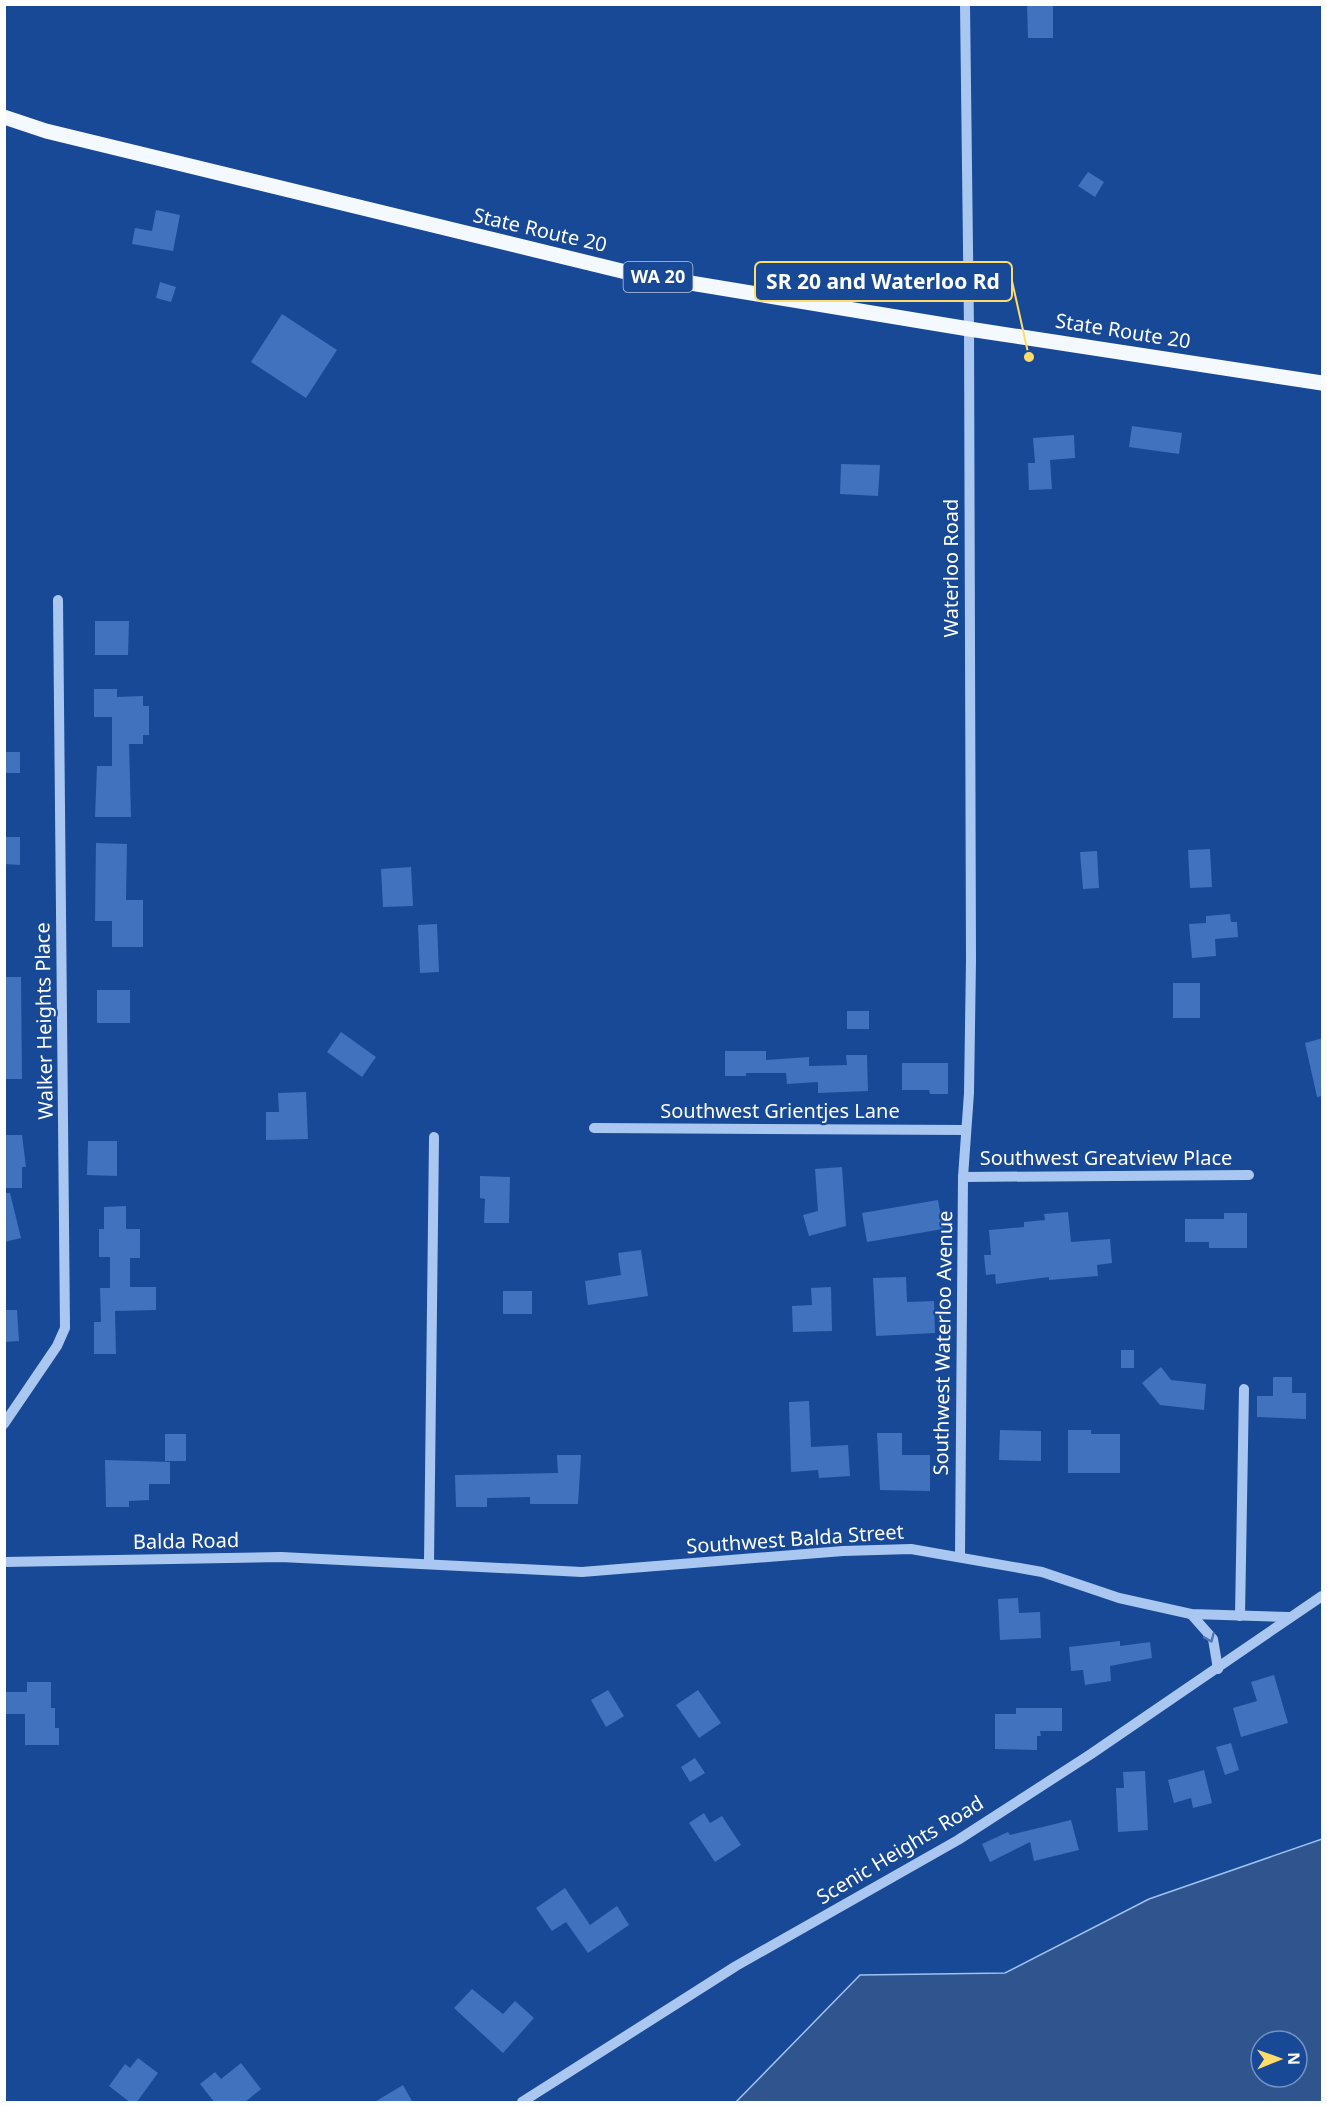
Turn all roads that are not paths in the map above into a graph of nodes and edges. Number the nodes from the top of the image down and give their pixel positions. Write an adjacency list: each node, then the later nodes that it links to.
1 (964, 4): 3 (street, Waterloo Road)
2 (4, 117): 3 (main road, State Route 20 / WA 20)
3 (969, 329): 4 (main road, State Route 20 / WA 20); 7 (street, Waterloo Road)
4 (1323, 382)
5 (58, 600): 12 (street, Walker Heights Place)
6 (594, 1128): 7 (street, Southwest Grientjes Lane)
7 (966, 1130): 10 (street, Southwest Waterloo Avenue)
8 (434, 1137): 16 (street)
9 (1249, 1175): 10 (street, Southwest Greatview Place)
10 (963, 1177): 13 (street, Southwest Waterloo Avenue)
11 (1244, 1389): 19 (street)
12 (4, 1424)
13 (960, 1556): 16 (street, Southwest Balda Street); 18 (street, Southwest Balda Street)
14 (368, 1561): 15 (street, Balda Road); 16 (street, Southwest Balda Street)
15 (4, 1562)
16 (429, 1563)
17 (1323, 1596): 20 (street, Scenic Heights Road)
18 (1191, 1614): 19 (street, Southwest Balda Street); 21 (street, one-way to 21)
19 (1240, 1616): 20 (street, Southwest Balda Street)
20 (1289, 1617): 21 (street, Scenic Heights Road)
21 (1218, 1669): 22 (street, Scenic Heights Road)
22 (522, 2103)

